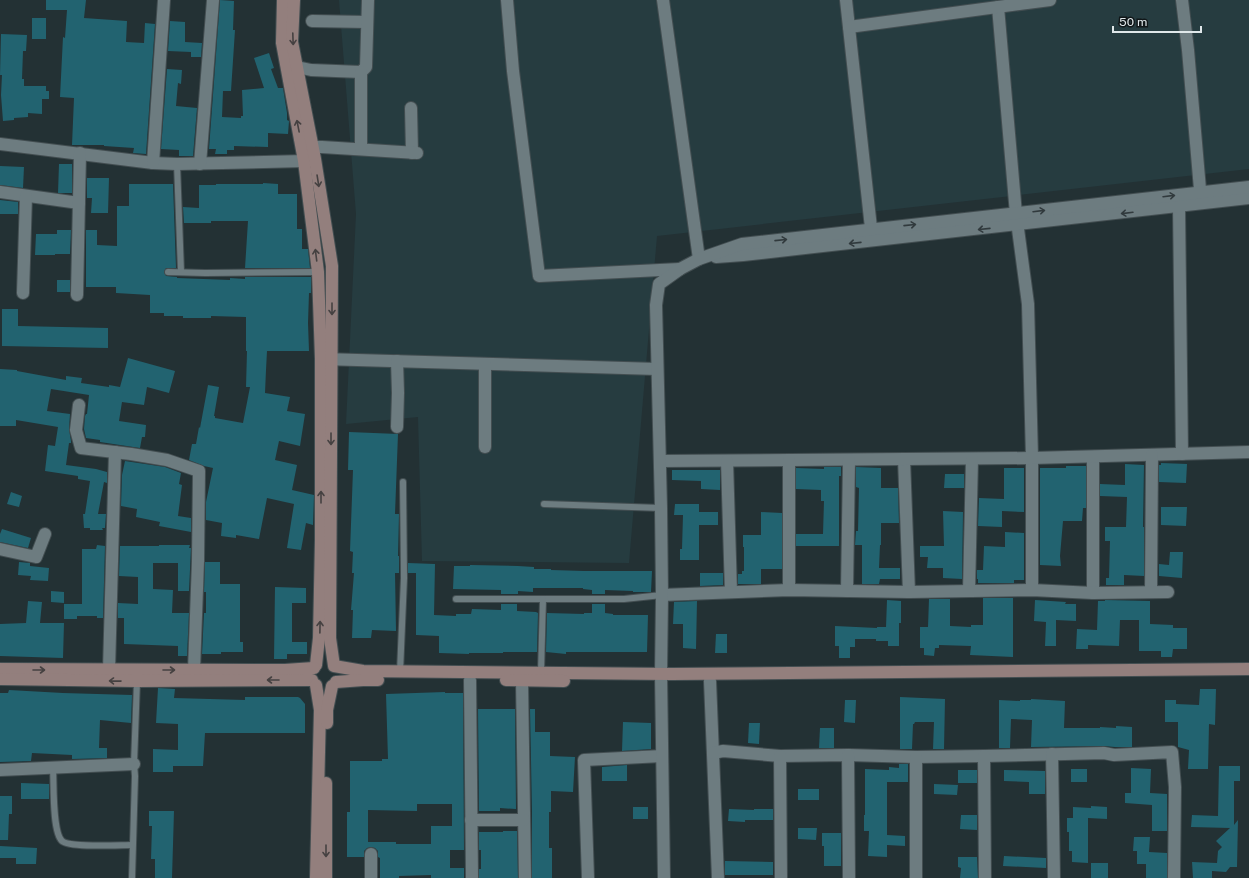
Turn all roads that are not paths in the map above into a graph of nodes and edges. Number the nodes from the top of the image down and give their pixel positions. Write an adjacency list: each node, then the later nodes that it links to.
1 (164, 0): 22 (street)
2 (214, 0): 24 (street)
3 (283, 0): 21 (street, one-way to 3)
4 (294, 0): 15 (street, one-way to 15)
5 (368, 0): 13 (street)
6 (507, 0): 35 (street)
7 (663, 0): 34 (street)
8 (846, 0): 14 (street)
9 (1050, 0): 11 (street)
10 (1182, 0): 28 (street)
11 (998, 7): 14 (street); 32 (street)
12 (312, 21): 13 (street)
13 (367, 22): 16 (street)
14 (849, 27): 33 (street)
15 (297, 67): 16 (street); 21 (street)
16 (361, 72): 19 (street)
17 (411, 108): 19 (street)
18 (0, 144): 20 (street)
19 (361, 149): 21 (street)
20 (80, 154): 22 (street); 30 (street)
21 (310, 156): 24 (street); 38 (street, one-way to 21); 41 (street, one-way to 41)
22 (153, 163): 23 (street)
23 (178, 164): 24 (street); 37 (lane)
24 (200, 164)
25 (1249, 187): 28 (street)
26 (0, 192): 27 (street)
27 (26, 196): 30 (street); 39 (street)
28 (1201, 198): 29 (street); 31 (street); 32 (street, one-way to 28)
29 (1249, 198)
30 (79, 203): 40 (street)
31 (1179, 207): 32 (street, one-way to 32); 50 (street)
32 (1017, 219): 33 (street); 53 (street)
33 (872, 235): 34 (street)
34 (699, 259): 35 (street)
35 (680, 269): 44 (street)
36 (168, 272): 37 (lane)
37 (181, 272): 38 (lane)
38 (318, 272): 41 (street)
39 (23, 293)
40 (77, 295)
41 (326, 360): 42 (street); 77 (street, one-way to 77); 78 (street, one-way to 41)
42 (397, 362): 43 (street); 46 (street)
43 (485, 364): 44 (street); 47 (street)
44 (657, 369): 58 (street)
45 (79, 405): 48 (street)
46 (397, 427)
47 (484, 447)
48 (115, 452): 81 (street); 82 (street)
49 (1249, 452): 50 (street)
50 (1182, 454): 51 (street)
51 (1152, 455): 52 (street); 71 (street)
52 (1093, 457): 53 (street); 73 (street)
53 (1032, 458): 55 (street); 66 (street)
54 (904, 459): 55 (street); 57 (street); 70 (street)
55 (972, 459): 68 (street)
56 (789, 460): 57 (street); 59 (street); 65 (street)
57 (849, 460): 67 (street)
58 (660, 461): 59 (street); 62 (street)
59 (727, 461): 69 (street)
60 (403, 482): 83 (lane)
61 (544, 504): 62 (lane)
62 (661, 508): 74 (street)
63 (45, 534): 64 (street)
64 (0, 549)
65 (789, 590): 67 (street); 69 (street)
66 (1032, 590): 68 (street); 73 (street)
67 (847, 591): 70 (street)
68 (969, 591): 70 (street)
69 (731, 592): 74 (street)
70 (909, 592)
71 (1151, 592): 72 (street); 73 (street)
72 (1168, 592)
73 (1093, 593)
74 (662, 594): 76 (lane); 86 (street)
75 (456, 599): 76 (lane)
76 (543, 599): 84 (lane)
77 (334, 666): 78 (street); 83 (street); 93 (street)
78 (315, 667): 82 (street); 92 (street)
79 (1249, 668): 86 (street)
80 (0, 669): 81 (street, one-way to 81)
81 (109, 670): 82 (street, one-way to 82)
82 (194, 670)
83 (400, 672): 84 (street)
84 (541, 672): 86 (street)
85 (1249, 676): 91 (street)
86 (661, 678): 90 (street); 91 (street); 97 (street)
87 (0, 679): 89 (street, one-way to 87)
88 (470, 680): 90 (street); 93 (street); 104 (street)
89 (138, 681): 92 (street, one-way to 89); 101 (lane)
90 (522, 681): 105 (street)
91 (710, 681): 94 (street)
92 (314, 683): 93 (street); 109 (street)
93 (334, 684): 110 (street, one-way to 110)
94 (713, 754): 98 (street); 116 (street)
95 (1052, 754): 99 (street); 121 (street); 122 (street)
96 (848, 755): 98 (street); 100 (street); 118 (street)
97 (662, 756): 114 (street); 115 (street)
98 (780, 756): 117 (street)
99 (984, 756): 100 (street); 120 (street)
100 (916, 757): 119 (street)
101 (134, 764): 102 (street); 106 (lane)
102 (53, 768): 103 (street); 106 (lane)
103 (0, 770)
104 (471, 820): 105 (street); 112 (street)
105 (524, 820): 113 (street)
106 (132, 846): 108 (lane)
107 (371, 854): 111 (street)
108 (132, 878)
109 (316, 878)
110 (326, 878)
111 (371, 878)
112 (472, 878)
113 (525, 878)
114 (588, 878)
115 (664, 878)
116 (718, 878)
117 (780, 878)
118 (849, 878)
119 (916, 878)
120 (985, 878)
121 (1054, 878)
122 (1174, 878)

